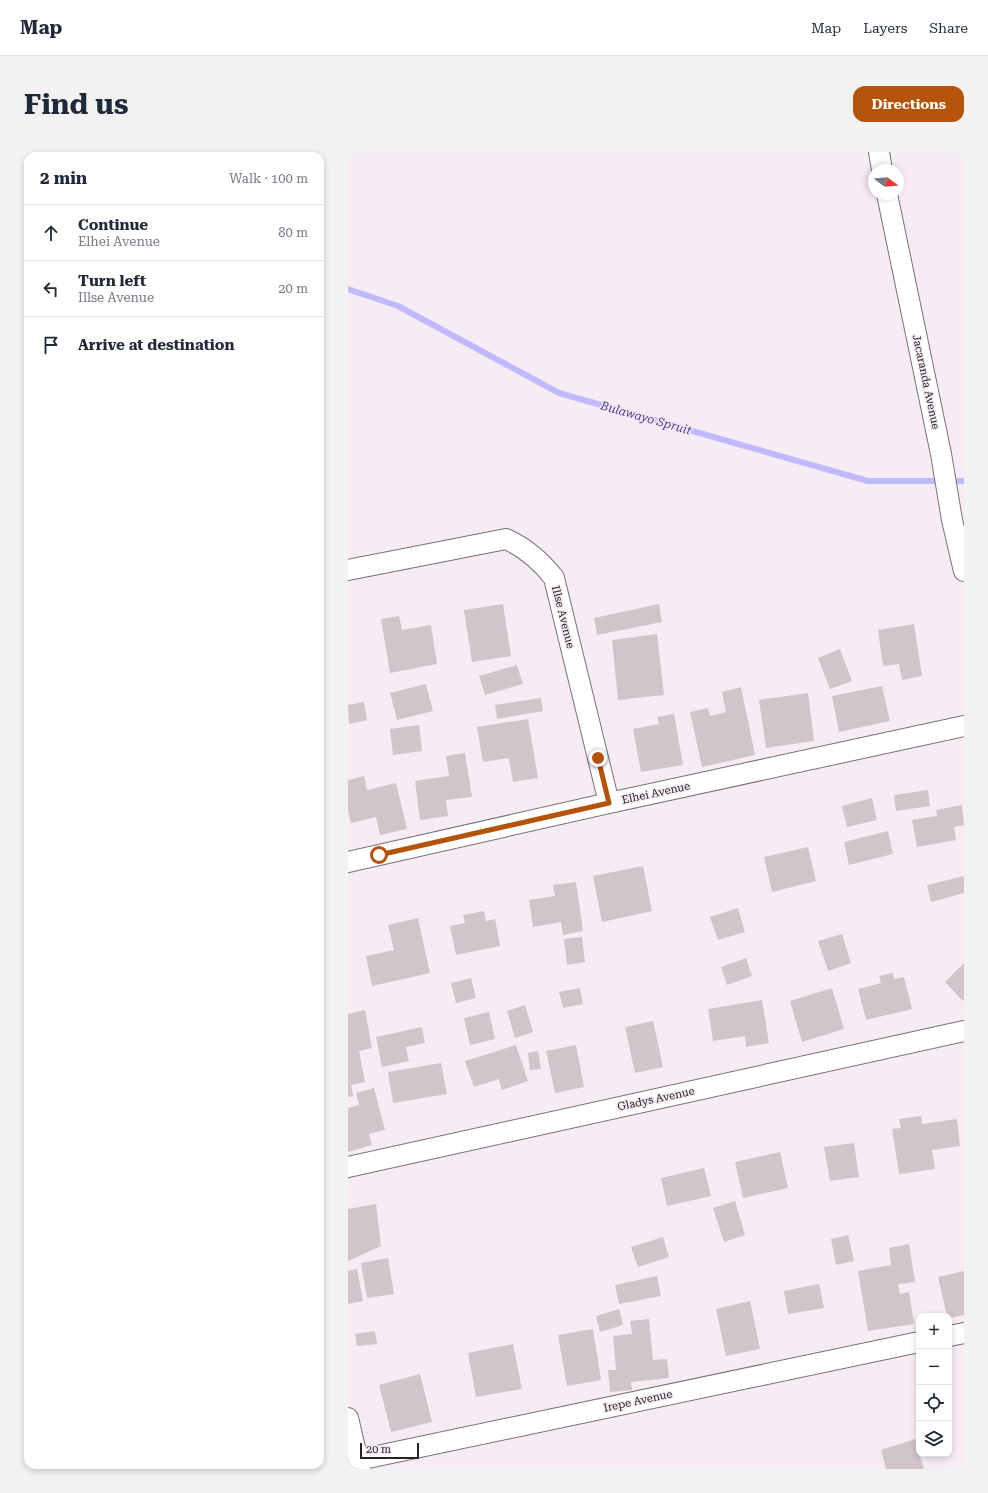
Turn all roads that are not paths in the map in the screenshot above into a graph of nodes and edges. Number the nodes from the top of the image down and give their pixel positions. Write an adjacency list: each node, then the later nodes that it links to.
1 (878, 152): 2 (street)
2 (881, 164)
3 (888, 200): 5 (street, Jacaranda Avenue)
4 (348, 570): 7 (street, Illse Avenue)
5 (964, 571)
6 (964, 726): 7 (street, Elhei Avenue)
7 (609, 803): 8 (street, Elhei Avenue)
8 (348, 862)
9 (964, 1031): 10 (street, Gladys Avenue)
10 (348, 1166)
11 (964, 1333): 12 (street)
12 (952, 1335)
13 (916, 1343): 15 (street, Irepe Avenue)
14 (348, 1418): 15 (street)
15 (359, 1464)

